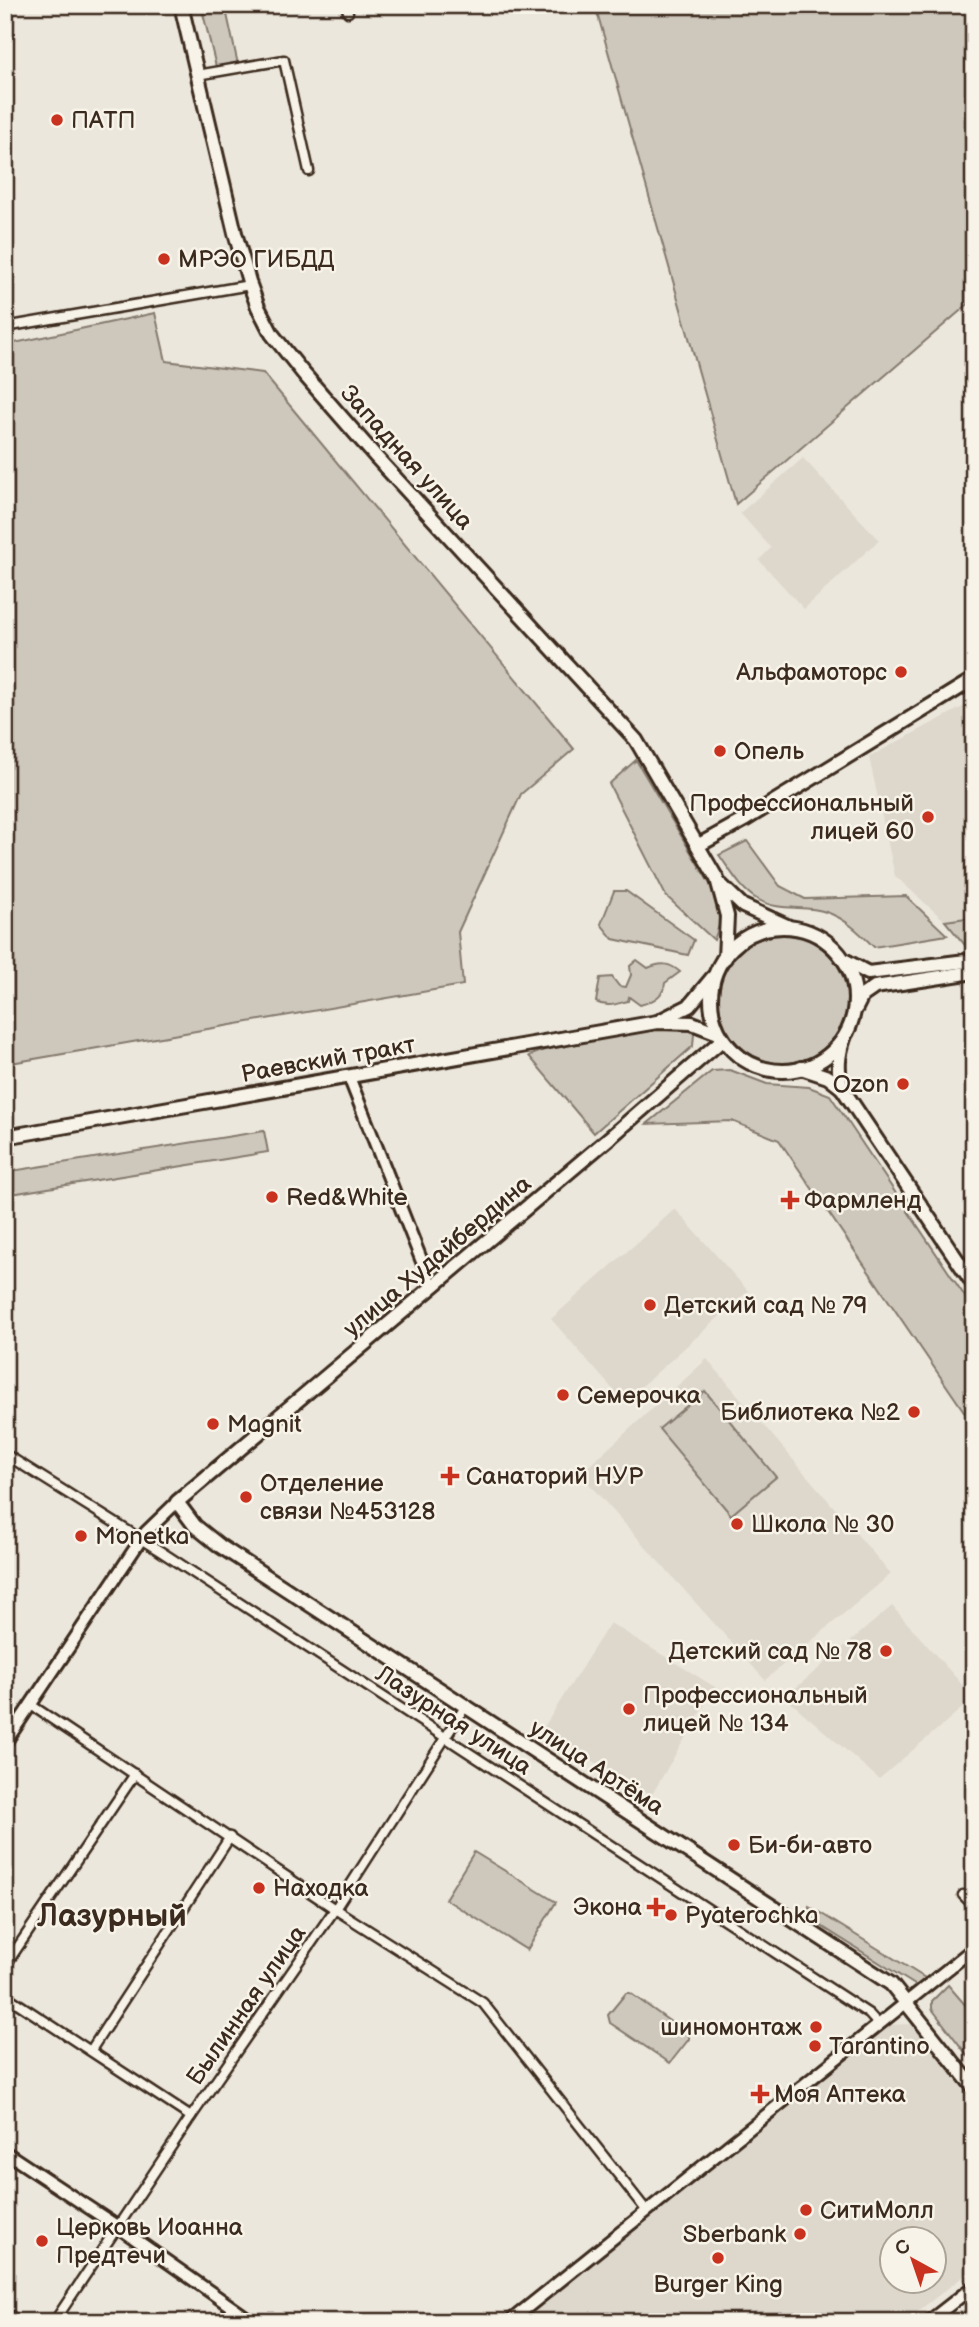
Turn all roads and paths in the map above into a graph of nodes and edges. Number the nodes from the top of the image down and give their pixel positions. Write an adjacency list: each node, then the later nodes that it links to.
1 (181, 5): 2 (main road, Западная улица)
2 (197, 75): 3 (street); 4 (main road, Западная улица)
3 (309, 171)
4 (250, 285): 5 (street); 7 (main road, Западная улица)
5 (5, 327)
6 (974, 679): 7 (main road)
7 (699, 845): 8 (main road, Западная улица)
8 (717, 879): 9 (main road, Западная улица); 10 (main road, Западная улица)
9 (787, 926): 10 (main road); 12 (main road)
10 (724, 958): 14 (main road)
11 (974, 960): 12 (main road)
12 (846, 961): 15 (main road)
13 (974, 972): 15 (main road)
14 (715, 974): 16 (main road, Раевский тракт); 17 (main road)
15 (854, 1011): 18 (main road)
16 (657, 1022): 17 (main road, Раевский тракт); 20 (main road, Раевский тракт)
17 (720, 1036): 19 (main road); 24 (main road, улица Худайбердина)
18 (844, 1038): 19 (main road); 21 (main road)
19 (801, 1068): 21 (main road)
20 (349, 1077): 22 (main road, Раевский тракт); 24 (street)
21 (842, 1088): 23 (main road)
22 (5, 1137)
23 (974, 1286)
24 (432, 1287): 26 (main road, улица Худайбердина)
25 (5, 1454): 27 (street, Лазурная улица)
26 (177, 1502): 27 (street); 29 (main road, улица Артёма)
27 (141, 1540): 28 (street); 30 (street, Лазурная улица)
28 (31, 1705): 31 (street); 32 (street)
29 (465, 1707): 30 (street, Былинная улица); 38 (main road, улица Артёма)
30 (447, 1738): 34 (street, Былинная улица); 39 (street, Лазурная улица)
31 (5, 1742)
32 (135, 1774): 33 (street); 36 (street)
33 (230, 1837): 34 (street); 40 (street)
34 (335, 1909): 42 (street, Былинная улица); 44 (street)
35 (974, 1948): 38 (street)
36 (5, 1966)
37 (5, 1995): 40 (street)
38 (907, 2002): 39 (street); 41 (main road, улица Артёма)
39 (878, 2024): 44 (street)
40 (91, 2050): 42 (street)
41 (974, 2088)
42 (191, 2117): 45 (street, Былинная улица)
43 (5, 2152): 45 (street)
44 (646, 2210): 51 (street)
45 (118, 2227): 49 (street, Былинная улица); 50 (street)
46 (974, 2286): 52 (street)
47 (5, 2312): 48 (street)
48 (19, 2322)
49 (54, 2322)
50 (253, 2322)
51 (509, 2322)
52 (928, 2322)

